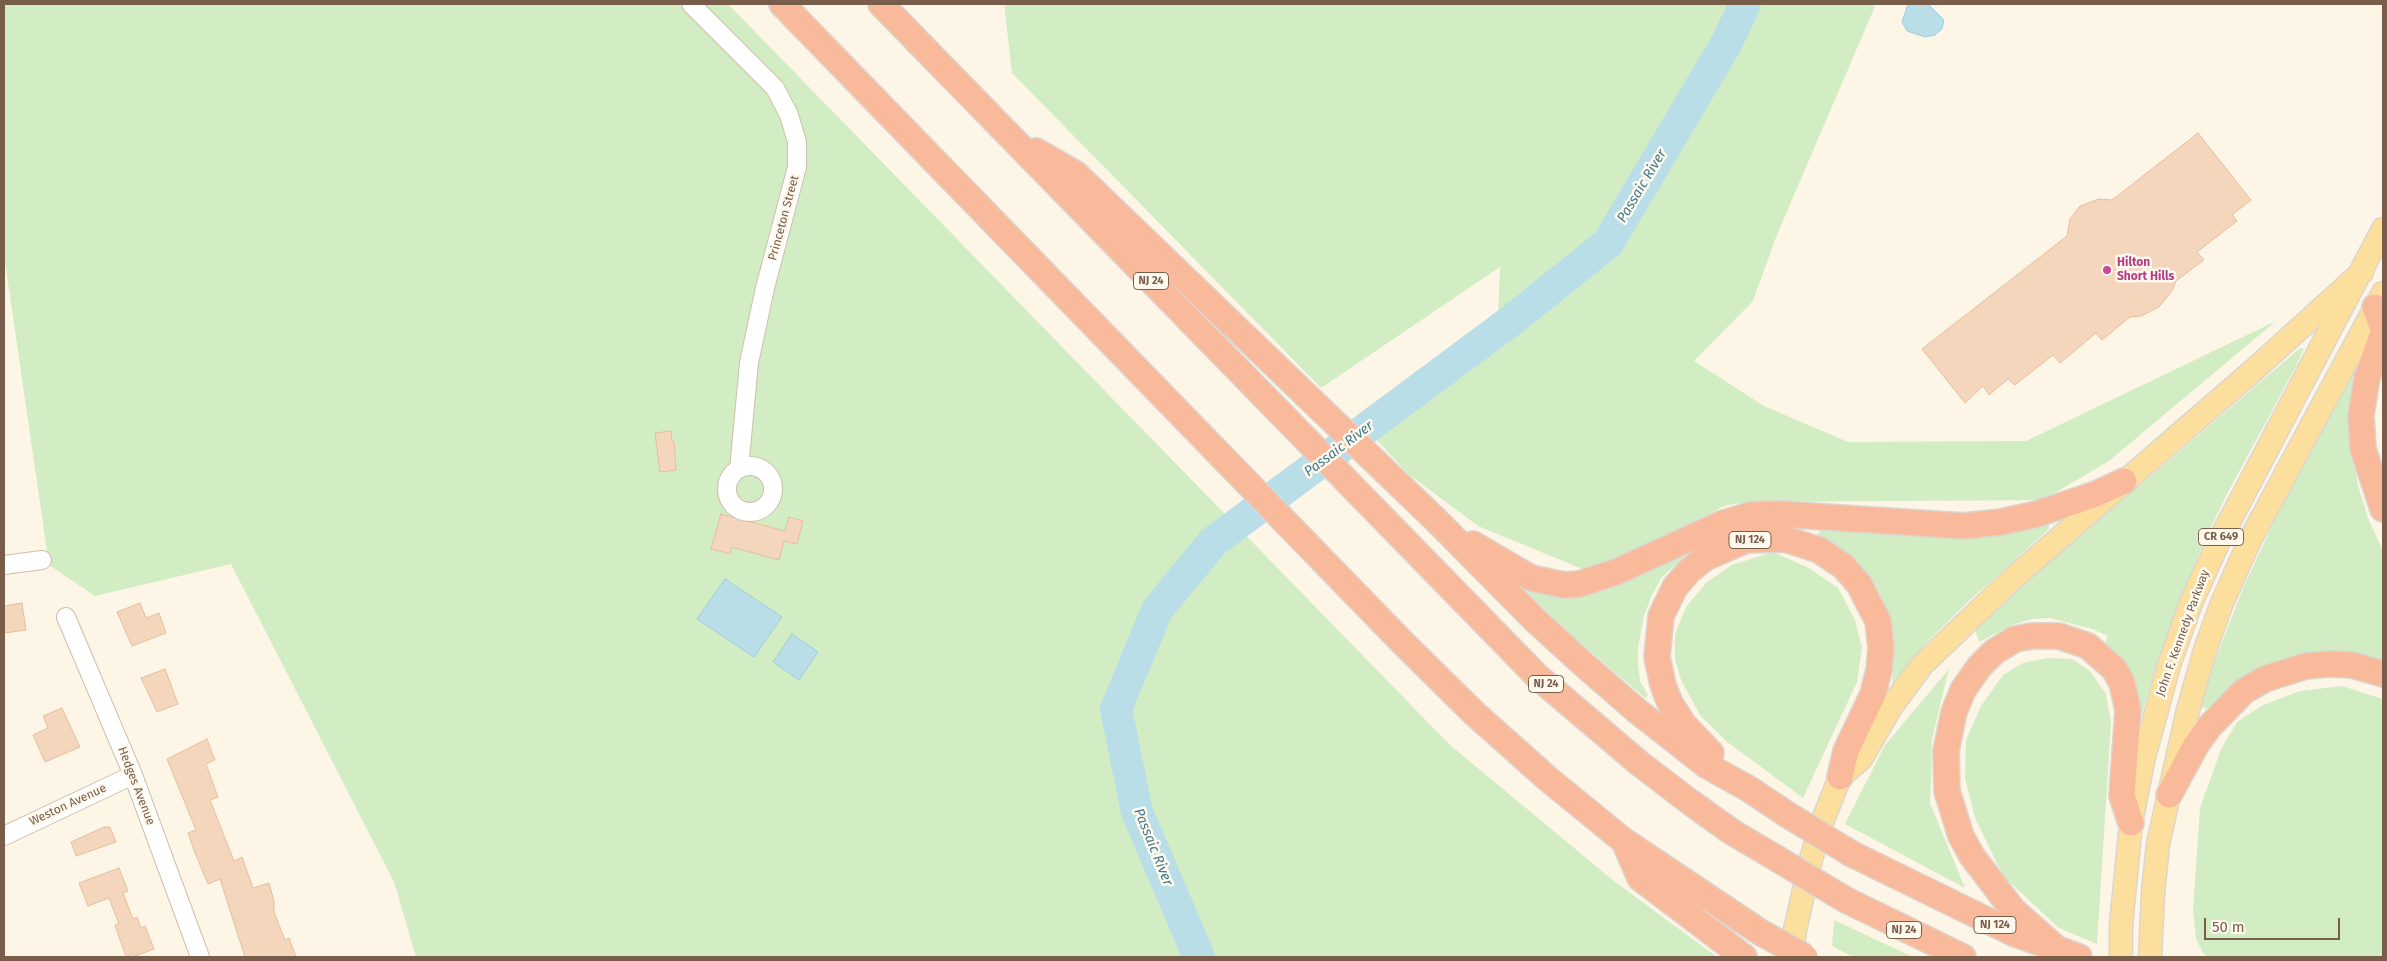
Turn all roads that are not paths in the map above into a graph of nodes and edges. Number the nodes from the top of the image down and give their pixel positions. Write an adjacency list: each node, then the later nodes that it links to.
1 (691, 4): 9 (street, Princeton Street)
2 (782, 4): 24 (highway)
3 (881, 4): 4 (highway, NJ 24)
4 (1010, 136): 13 (highway); 30 (highway, NJ 24, bridge)
5 (2383, 229): 6 (main road, John F. Kennedy Parkway / CR 649)
6 (2362, 272): 11 (main road); 22 (main road, John F. Kennedy Parkway / CR 649)
7 (2381, 315): 10 (highway); 21 (main road, CR 649)
8 (2383, 454): 10 (highway)
9 (739, 468)
10 (2374, 477): 12 (highway)
11 (2124, 481): 13 (highway); 19 (main road)
12 (2383, 509)
13 (1437, 521): 20 (highway)
14 (42, 560): 15 (street)
15 (4, 566)
16 (66, 616): 18 (street, Hedges Avenue)
17 (2383, 674): 21 (highway)
18 (133, 775): 23 (street, Weston Avenue); 26 (street, Hedges Avenue)
19 (1840, 777): 20 (highway, NJ 124); 28 (main road, NJ 124)
20 (1749, 789): 25 (highway, NJ 124, bridge)
21 (2168, 795): 32 (main road, CR 649)
22 (2131, 823): 25 (highway); 31 (main road, John F. Kennedy Parkway / CR 649)
23 (4, 836)
24 (1624, 841): 27 (highway); 29 (highway, bridge)
25 (2070, 953)
26 (200, 957)
27 (1744, 957)
28 (1792, 957)
29 (1805, 957)
30 (1963, 957)
31 (2121, 957)
32 (2150, 957)

